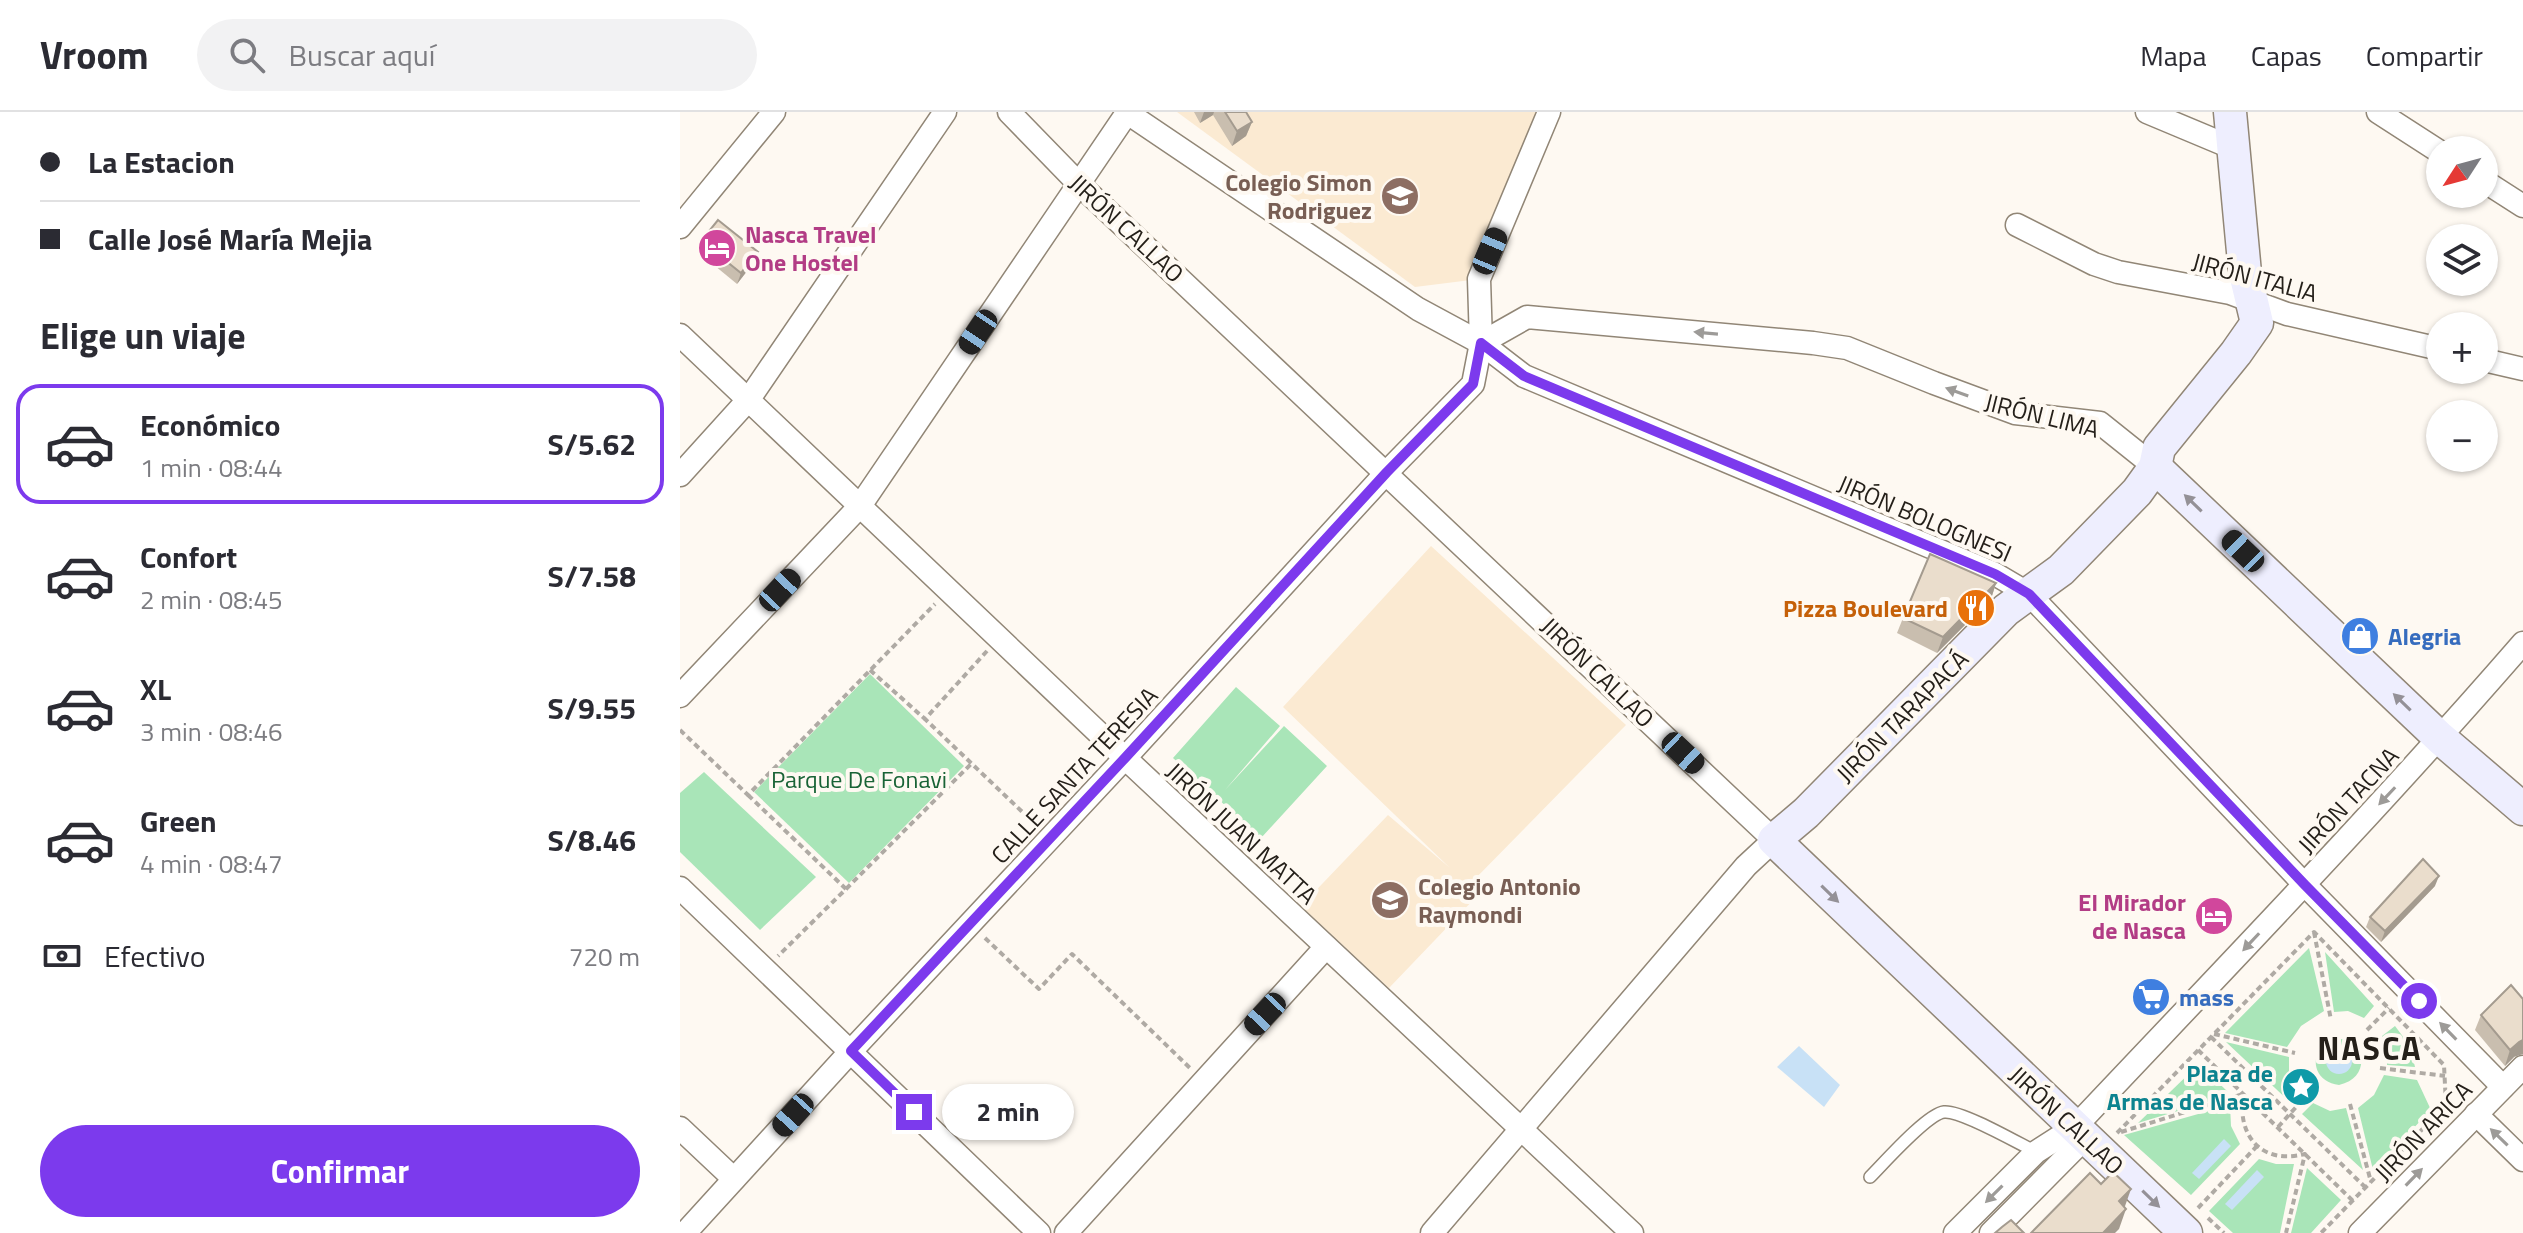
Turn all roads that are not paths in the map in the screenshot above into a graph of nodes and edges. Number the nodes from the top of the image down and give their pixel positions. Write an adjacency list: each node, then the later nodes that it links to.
1 (774, 112): 15 (street)
2 (945, 112): 22 (street)
3 (1009, 112): 11 (street, JIRÓN CALLAO)
4 (1127, 112): 11 (street); 18 (street, JIRÓN BOLOGNESI)
5 (1549, 112): 18 (street, CALLE SANTA TERESIA)
6 (2147, 112): 10 (street)
7 (2230, 112): 10 (street, JIRÓN TARAPACÁ)
8 (2378, 112): 9 (street)
9 (2426, 143)
10 (2233, 148): 16 (street, JIRÓN TARAPACÁ)
11 (1079, 184): 24 (street, JIRÓN CALLAO); 26 (street)
12 (2498, 190): 13 (street)
13 (2523, 206)
14 (2017, 225): 16 (street, JIRÓN ITALIA)
15 (680, 227)
16 (2253, 302): 19 (street, JIRÓN ITALIA); 23 (street, JIRÓN TARAPACÁ)
17 (680, 335): 22 (street, JIRÓN JUAN MATTA)
18 (1481, 343): 23 (street, JIRÓN LIMA, one-way to 18); 24 (street, CALLE SANTA TERESIA); 27 (street, JIRÓN BOLOGNESI)
19 (2426, 346)
20 (2498, 363): 21 (street)
21 (2523, 369)
22 (749, 399): 25 (street); 26 (street, JIRÓN JUAN MATTA)
23 (2155, 467): 27 (street, JIRÓN TARAPACÁ); 30 (street, JIRÓN LIMA, one-way to 23)
24 (1387, 472): 31 (street, CALLE SANTA TERESIA); 33 (street, JIRÓN CALLAO)
25 (680, 475)
26 (860, 506): 29 (street); 31 (street, JIRÓN JUAN MATTA)
27 (2029, 594): 33 (street, JIRÓN TARAPACÁ); 34 (street, JIRÓN BOLOGNESI)
28 (2523, 643): 30 (street, JIRÓN TACNA)
29 (680, 696)
30 (2440, 738): 32 (street, JIRÓN LIMA); 34 (street, JIRÓN TACNA, one-way to 34)
31 (1125, 758): 36 (street, JIRÓN JUAN MATTA); 37 (street, CALLE SANTA TERESIA)
32 (2523, 809)
33 (1774, 840): 42 (street, JIRÓN TARAPACÁ); 43 (street, JIRÓN CALLAO, one-way to 43)
34 (2305, 885): 39 (street, JIRÓN BOLOGNESI, one-way to 34); 43 (street, JIRÓN TACNA, one-way to 43)
35 (680, 888): 37 (street)
36 (1326, 947): 42 (street, JIRÓN JUAN MATTA); 50 (street)
37 (851, 1051): 47 (street, CALLE SANTA TERESIA); 49 (street)
38 (2523, 1067): 39 (street, JIRÓN ARICA)
39 (2503, 1087): 40 (street, JIRÓN ARICA)
40 (2476, 1114): 45 (street, one-way to 40); 56 (street, JIRÓN ARICA, one-way to 40)
41 (680, 1128): 47 (street)
42 (1520, 1129): 51 (street, JIRÓN TARAPACÁ); 52 (street, JIRÓN JUAN MATTA)
43 (2080, 1132): 44 (street); 54 (street); 55 (street, JIRÓN CALLAO, one-way to 55)
44 (2036, 1152): 46 (lane); 53 (street, one-way to 53)
45 (2523, 1160)
46 (1870, 1177)
47 (734, 1179): 48 (street, CALLE SANTA TERESIA)
48 (685, 1233)
49 (1039, 1233)
50 (1066, 1233)
51 (1432, 1233)
52 (1632, 1233)
53 (1955, 1233)
54 (1991, 1233)
55 (2186, 1233)
56 (2360, 1233)

